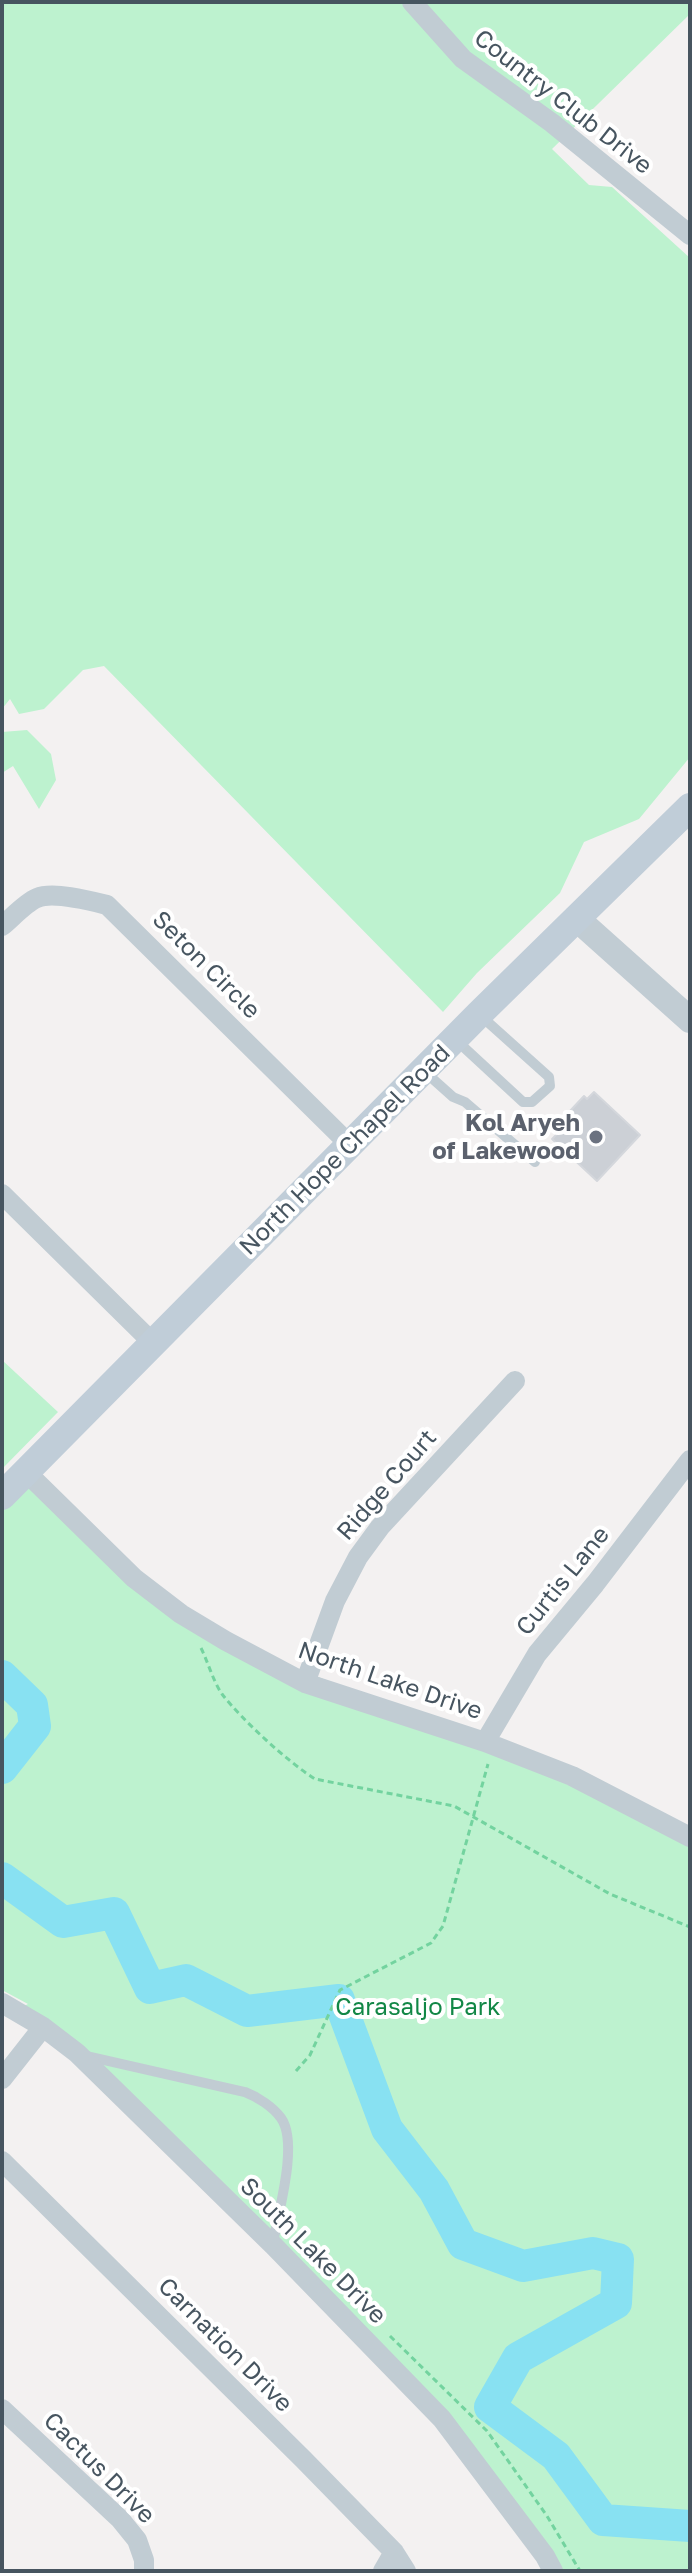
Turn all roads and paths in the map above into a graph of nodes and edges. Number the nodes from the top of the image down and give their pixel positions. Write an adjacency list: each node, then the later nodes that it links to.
1 (412, 2): 2 (street, Country Club Drive)
2 (690, 235)
3 (690, 807): 4 (main road, North Hope Chapel Road)
4 (576, 918): 6 (main road, North Hope Chapel Road); 7 (street)
5 (2, 926): 10 (street, Seton Circle)
6 (479, 1014): 8 (main road, North Hope Chapel Road); 8 (lane)
7 (690, 1020)
8 (455, 1039): 9 (main road, North Hope Chapel Road)
9 (424, 1071): 10 (main road, North Hope Chapel Road); 11 (lane)
10 (350, 1145): 13 (main road, North Hope Chapel Road)
11 (535, 1162)
12 (2, 1194): 13 (street)
13 (153, 1343): 16 (main road, North Hope Chapel Road)
14 (515, 1381): 19 (street, Ridge Court)
15 (690, 1460): 20 (street, Curtis Lane)
16 (26, 1472): 17 (main road, North Hope Chapel Road); 18 (street, North Lake Drive)
17 (2, 1496)
18 (189, 1619): 19 (street, North Lake Drive); 21 (path)
19 (305, 1683): 20 (street, North Lake Drive)
20 (490, 1743): 21 (path); 22 (street, North Lake Drive)
21 (474, 1816): 23 (path); 27 (path)
22 (690, 1837)
23 (690, 1927)
24 (2, 2003): 25 (street, South Lake Drive)
25 (43, 2027): 26 (street, South Lake Drive); 28 (street)
26 (77, 2053): 30 (street, South Lake Drive); 30 (lane)
27 (296, 2071)
28 (2, 2079)
29 (2, 2161): 32 (street, Carnation Drive)
30 (273, 2245): 36 (street, South Lake Drive)
31 (2, 2409): 33 (street, Cactus Drive)
32 (394, 2552): 34 (street); 35 (street, Carnation Drive)
33 (144, 2571)
34 (383, 2571)
35 (406, 2571)
36 (553, 2571)

